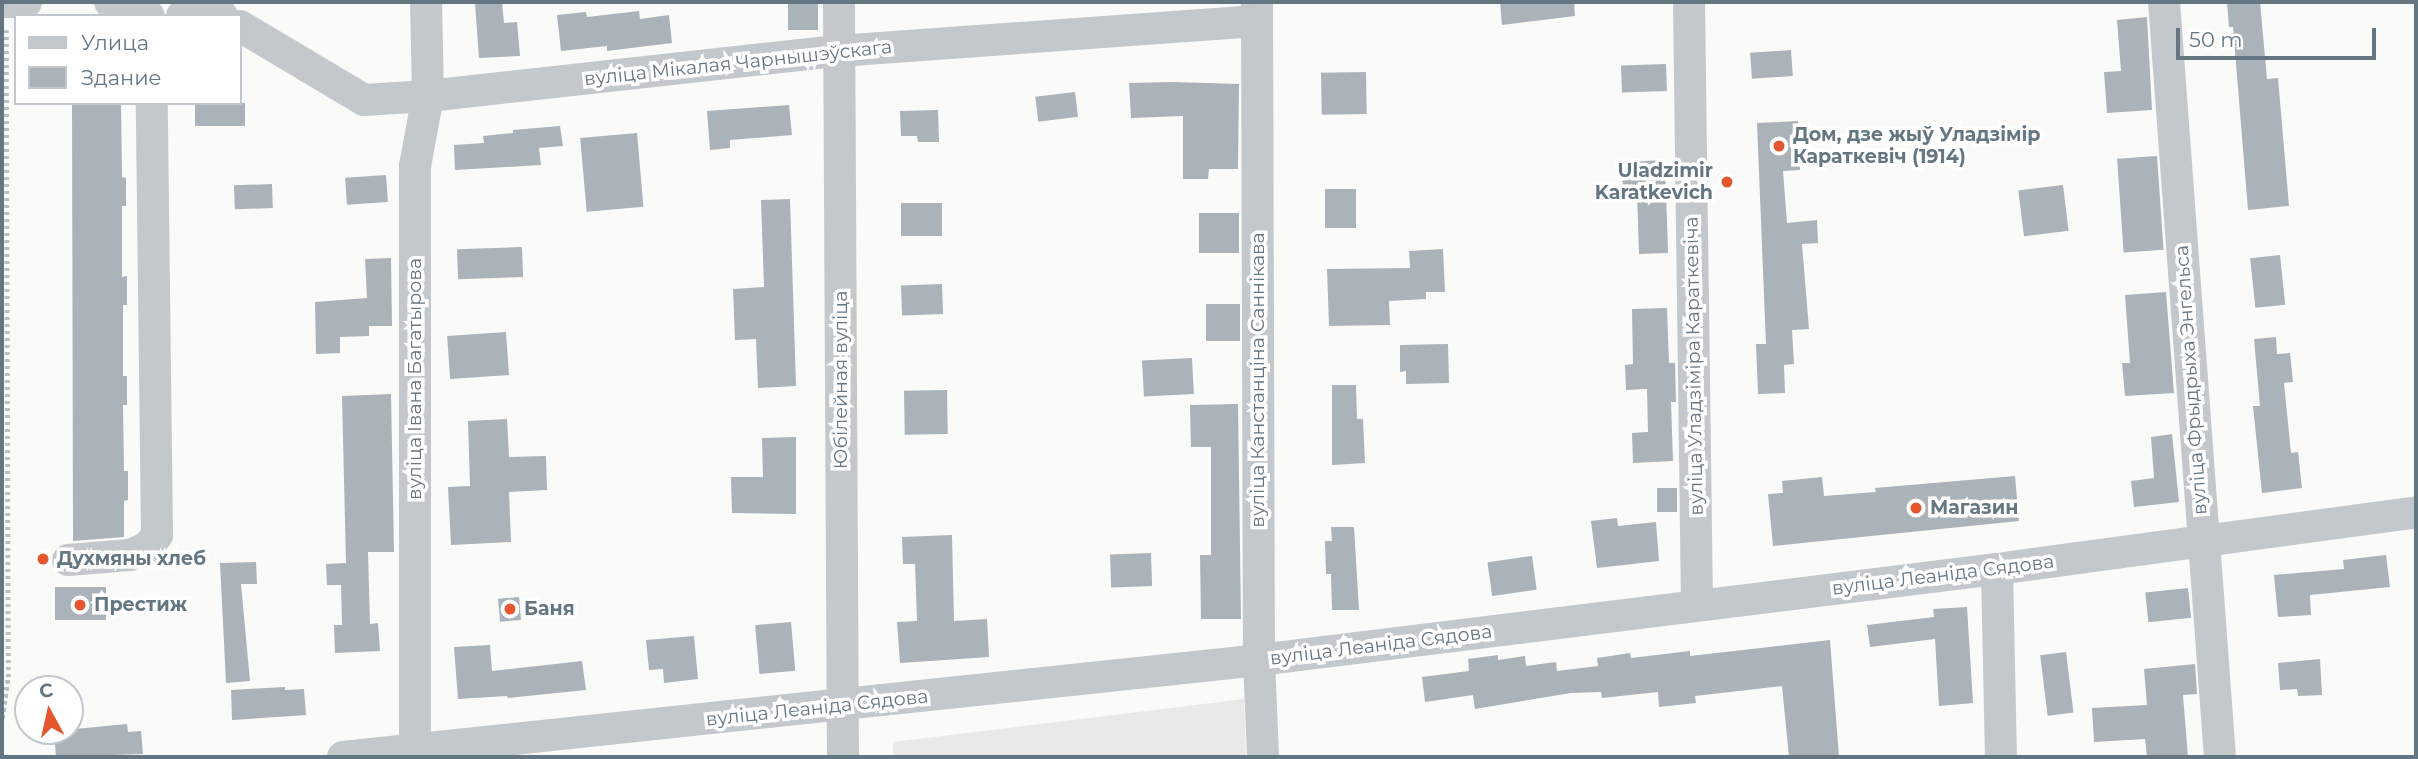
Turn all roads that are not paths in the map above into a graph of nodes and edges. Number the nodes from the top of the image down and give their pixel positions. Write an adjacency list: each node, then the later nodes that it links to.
1 (4, 2): 2 (street)
2 (26, 2)
3 (110, 2): 9 (street)
4 (426, 2): 12 (street, вуліца Івана Багатырова)
5 (839, 2): 11 (street, Юбілейная вуліца)
6 (1689, 2): 18 (street, вуліца Уладзіміра Караткевіча)
7 (2164, 2): 15 (street, вуліца Фрыдрыха Энгельса)
8 (1257, 11): 11 (street, вуліца Мікалая Чарнышэўскага); 19 (street, вуліца Канстанціна Саннікава)
9 (143, 14)
10 (242, 27): 12 (street, вуліца Мікалая Чарнышэўскага)
11 (838, 51): 12 (street, вуліца Мікалая Чарнышэўскага); 20 (street, Юбілейная вуліца)
12 (428, 96): 21 (street, вуліца Івана Багатырова)
13 (152, 105): 16 (street)
14 (2416, 512): 15 (street, вуліца Леаніда Сядова)
15 (2202, 543): 17 (street, вуліца Леаніда Сядова); 26 (street, вуліца Фрыдрыха Энгельса)
16 (68, 560)
17 (1997, 569): 18 (street, вуліца Леаніда Сядова); 25 (street)
18 (1697, 605): 19 (street, вуліца Леаніда Сядова)
19 (1259, 660): 20 (street, вуліца Леаніда Сядова); 24 (street, вуліца Канстанціна Саннікава)
20 (843, 705): 21 (street, вуліца Леаніда Сядова); 23 (street, Юбілейная вуліца)
21 (415, 753): 22 (street, вуліца Леаніда Сядова)
22 (343, 757)
23 (842, 757)
24 (1263, 757)
25 (2001, 757)
26 (2220, 757)

